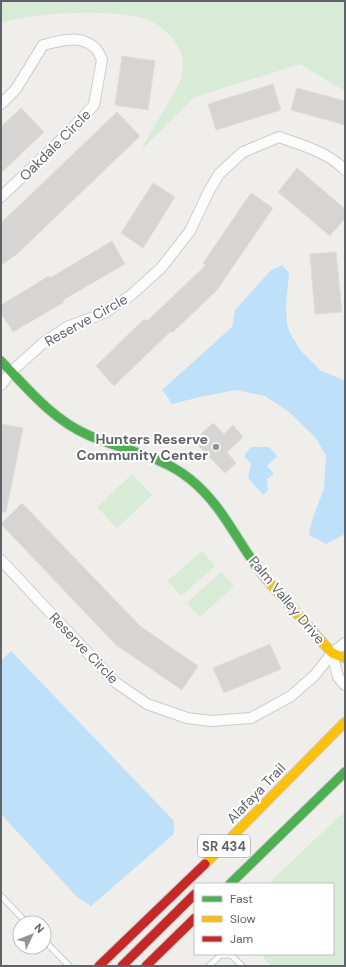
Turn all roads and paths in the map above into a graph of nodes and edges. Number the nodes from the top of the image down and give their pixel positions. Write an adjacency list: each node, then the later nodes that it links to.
1 (1, 104): 3 (street, Oakdale Circle)
2 (345, 170): 5 (street, Reserve Circle)
3 (1, 197)
4 (1, 361): 5 (main road, Palm Valley Drive)
5 (11, 372): 6 (street); 7 (street, Reserve Circle); 10 (main road, Palm Valley Drive)
6 (1, 380)
7 (1, 385)
8 (1, 560): 10 (street, Reserve Circle)
9 (345, 643): 10 (street, Reserve Circle)
10 (332, 652): 11 (main road, Palm Valley Drive); 12 (street, Palm Valley Drive)
11 (345, 658)
12 (345, 685)
13 (345, 722): 15 (main road, Alafaya Trail / SR 434)
14 (345, 772): 17 (main road, SR 434)
15 (229, 841): 16 (main road); 24 (main road, Alafaya Trail / SR 434)
16 (205, 878)
17 (231, 883)
18 (1, 896): 20 (lane)
19 (194, 896): 25 (main road)
20 (20, 915)
21 (194, 919): 26 (main road)
22 (52, 948): 23 (lane)
23 (69, 966)
24 (99, 966)
25 (122, 966)
26 (146, 966)
27 (209, 966): 28 (lane)
28 (242, 966)

